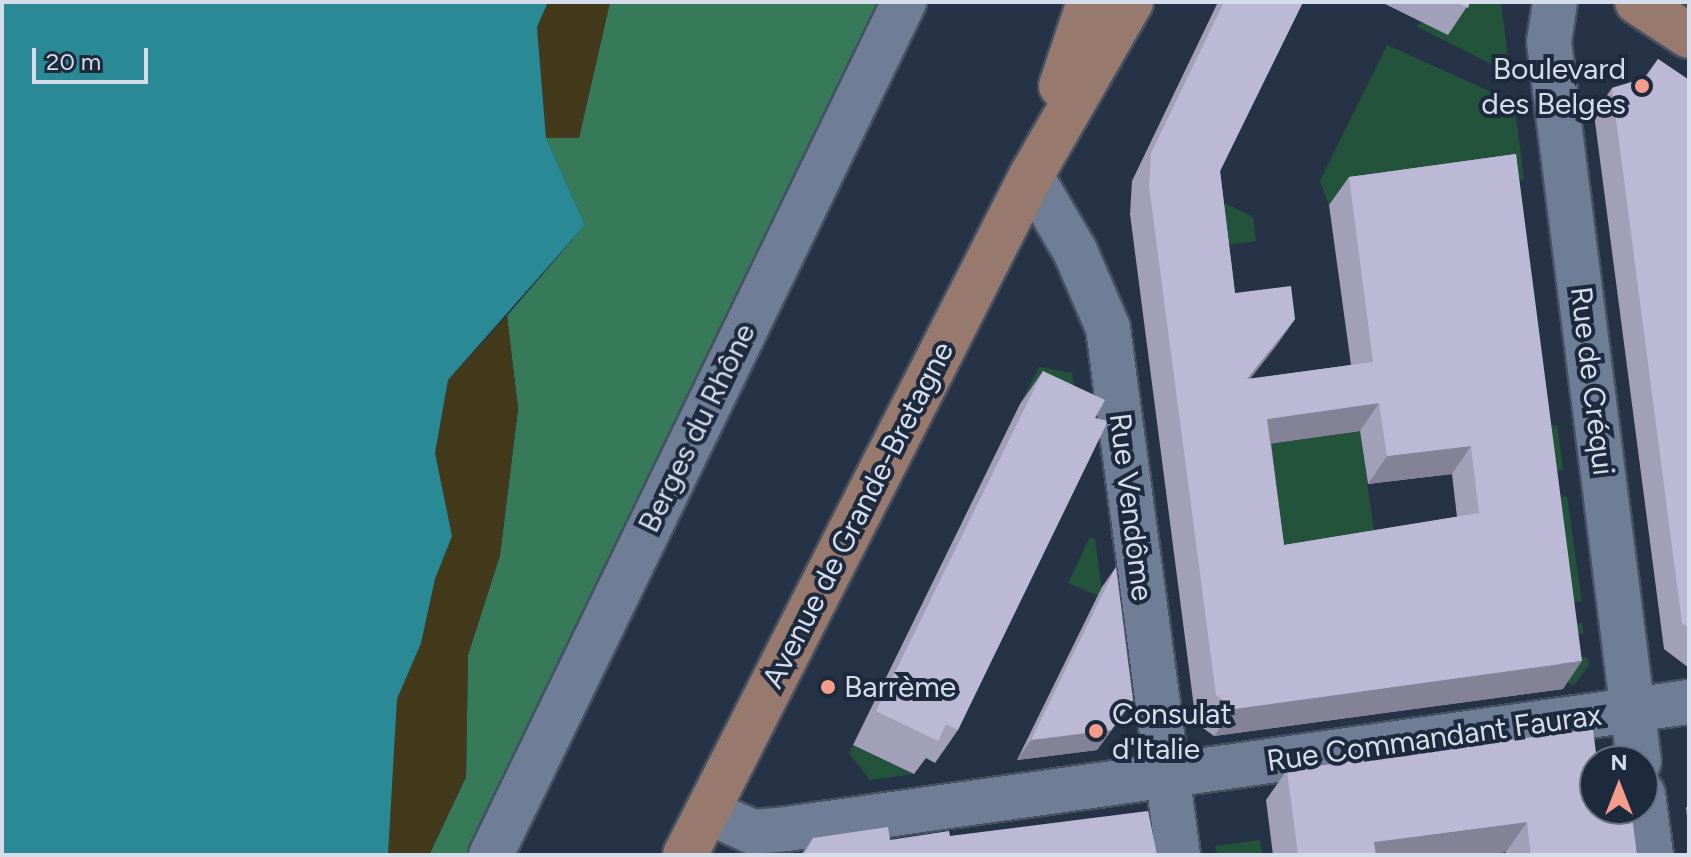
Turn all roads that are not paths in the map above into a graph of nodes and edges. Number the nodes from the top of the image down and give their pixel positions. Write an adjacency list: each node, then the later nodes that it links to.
1 (904, 2): 15 (street, Berges du Rhône)
2 (1089, 2): 8 (main road)
3 (1106, 2): 8 (main road, Avenue de Grande-Bretagne)
4 (1131, 2): 8 (main road, Avenue de Grande-Bretagne)
5 (1555, 2): 10 (street, Rue de Créqui)
6 (1637, 2): 7 (main road)
7 (1689, 36)
8 (1031, 176): 12 (street, Rue Vendôme); 13 (main road, Avenue de Grande-Bretagne)
9 (1689, 702): 10 (street, Rue Commandant Faurax)
10 (1633, 710): 11 (street, Rue de Créqui); 12 (street, Rue Commandant Faurax)
11 (1637, 745)
12 (1167, 777): 13 (street, Rue Commandant Faurax); 17 (street, Rue Vendôme)
13 (708, 812): 16 (main road, Avenue de Grande-Bretagne)
14 (1647, 825): 18 (street)
15 (491, 855)
16 (685, 855)
17 (1178, 855)
18 (1651, 855)

